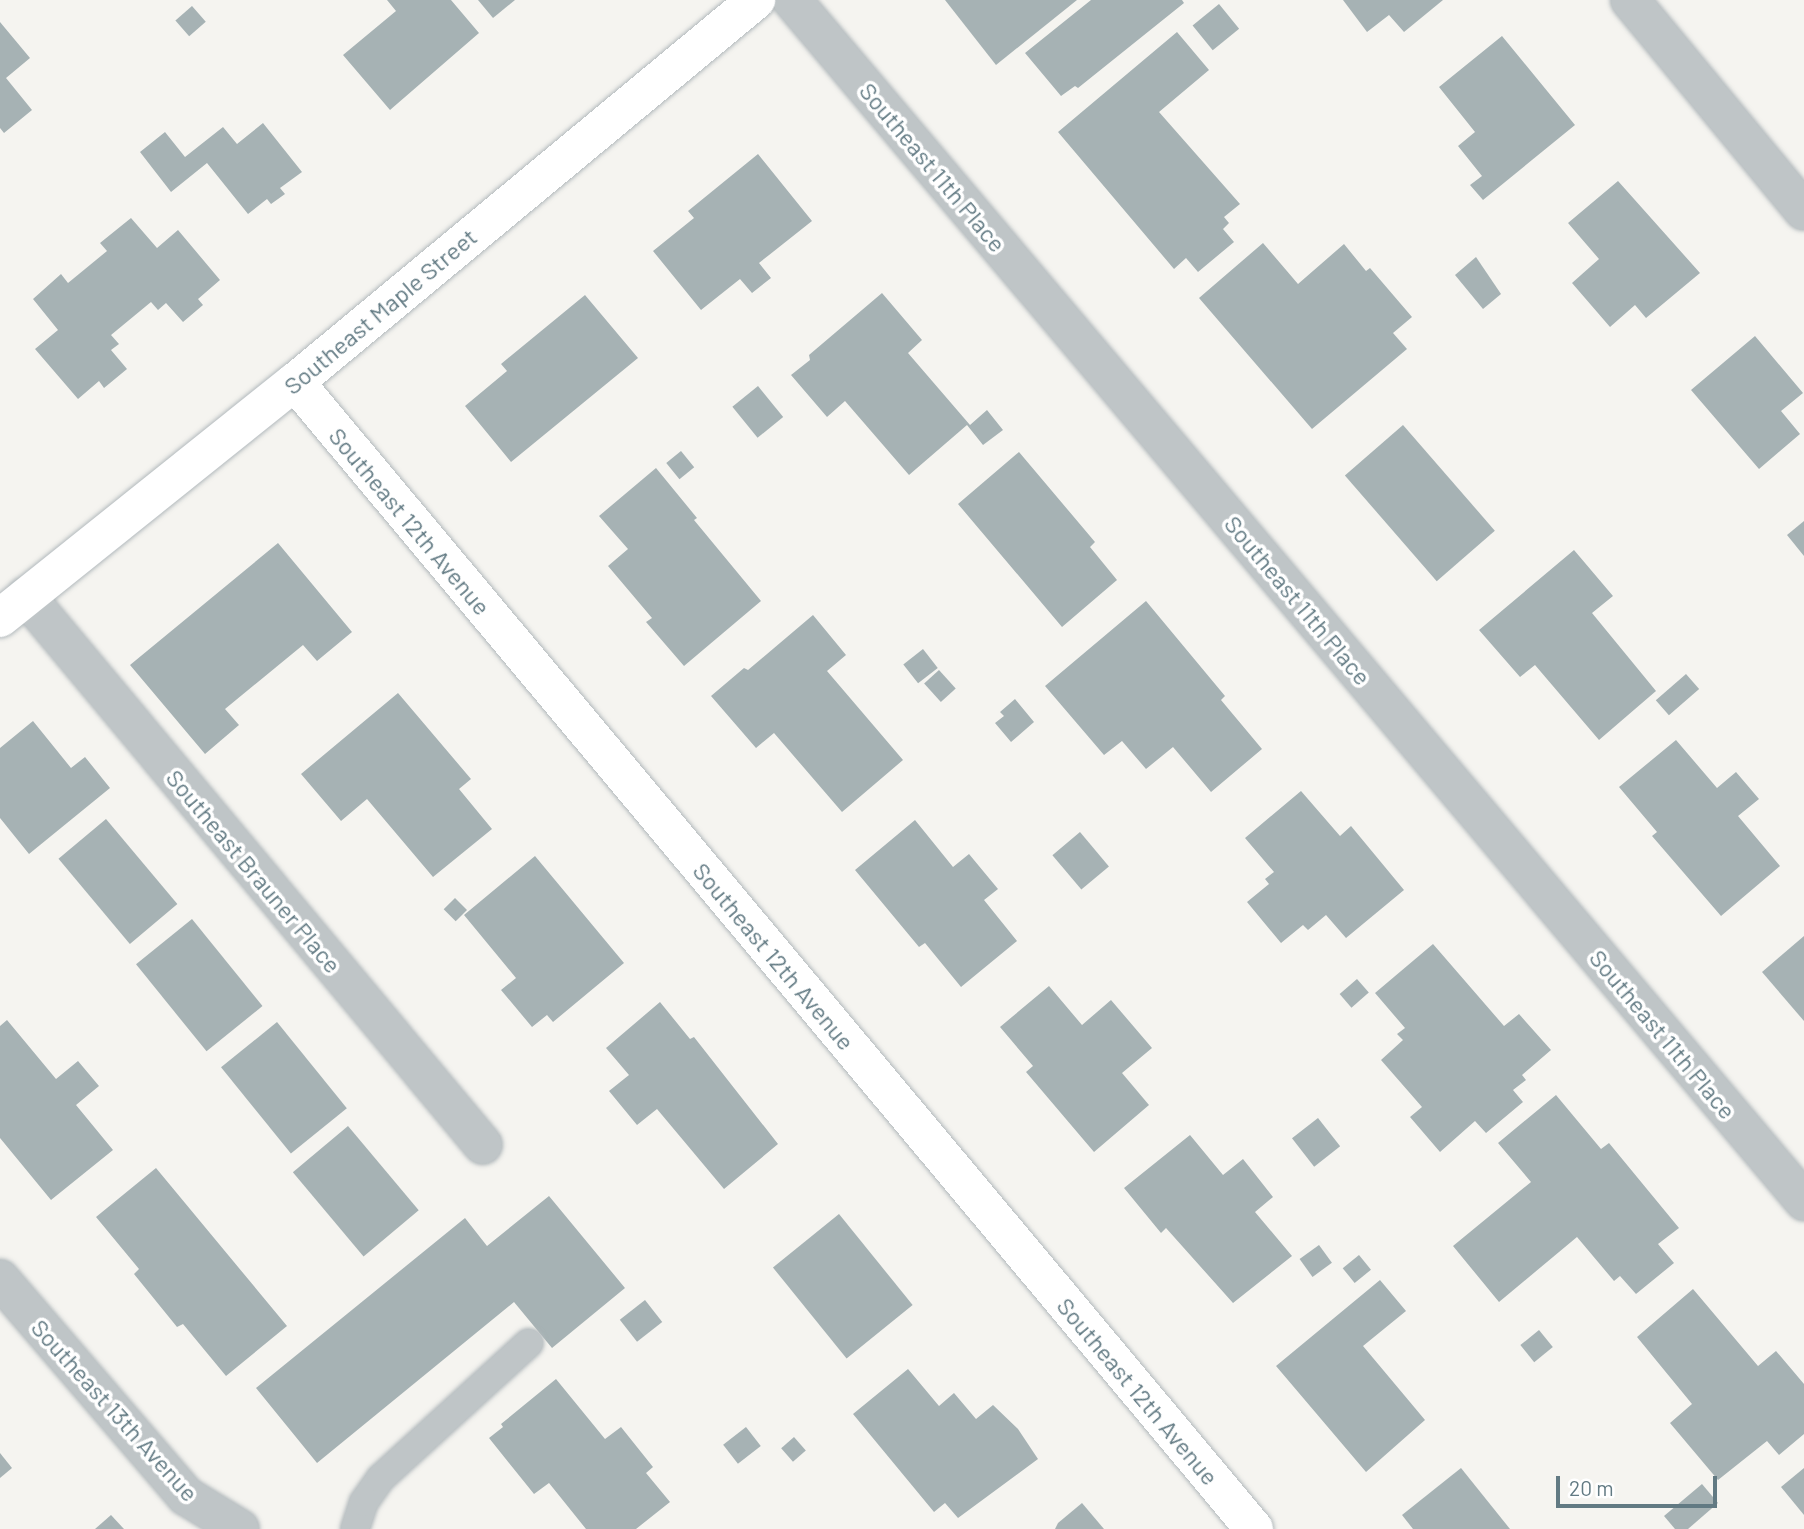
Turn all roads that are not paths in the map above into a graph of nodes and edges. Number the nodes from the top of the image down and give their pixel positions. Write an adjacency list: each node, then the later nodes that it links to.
1 (756, 0): 5 (street, Southeast Maple Street)
2 (792, 0): 8 (street, Southeast 11th Place)
3 (1630, 0): 4 (street)
4 (1804, 211)
5 (295, 382): 6 (street, Southeast Maple Street); 13 (street, Southeast 12th Avenue)
6 (13, 607): 7 (street, Southeast Brauner Place)
7 (483, 1145)
8 (1804, 1201)
9 (0, 1279): 11 (street, Southeast 13th Avenue)
10 (529, 1343): 12 (lane)
11 (240, 1529)
12 (355, 1529)
13 (1254, 1529)

